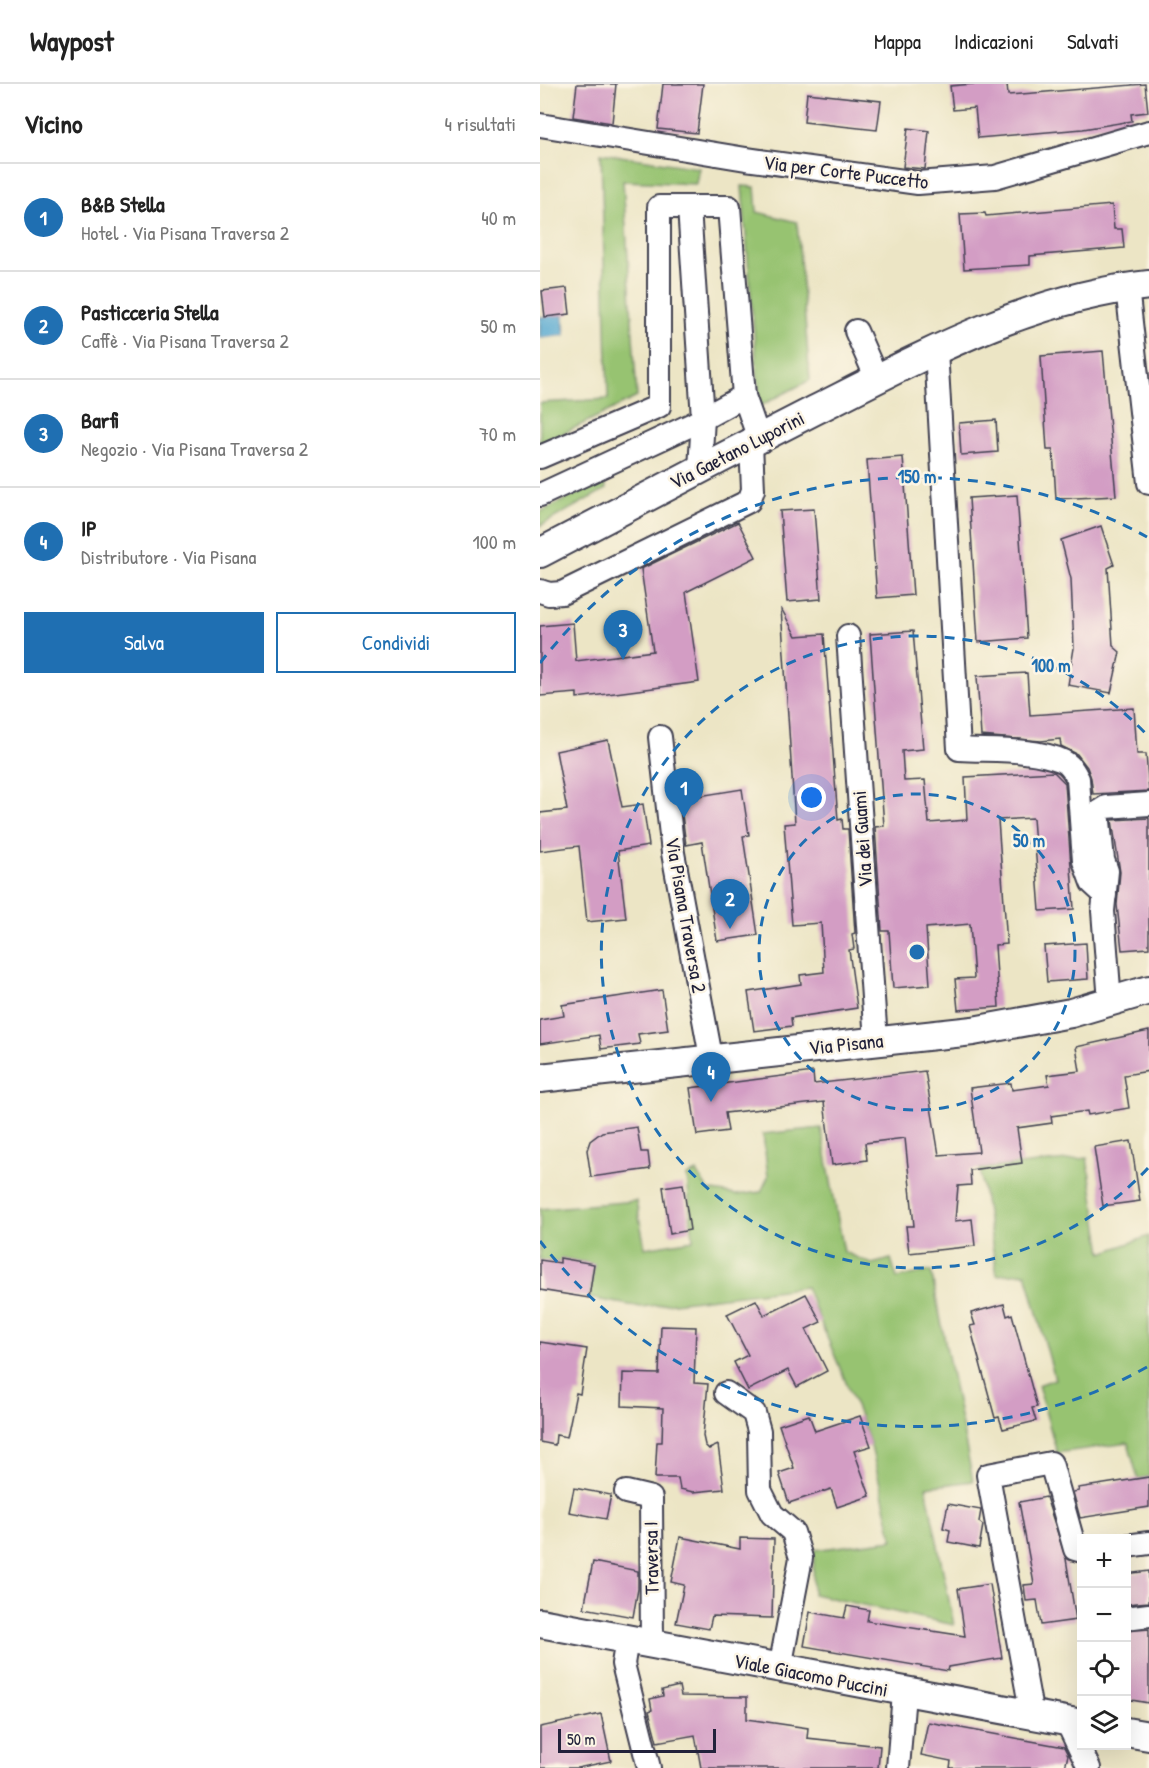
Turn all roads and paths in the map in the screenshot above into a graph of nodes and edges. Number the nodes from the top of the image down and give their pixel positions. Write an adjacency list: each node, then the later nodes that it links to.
1 (540, 125): 2 (street, Via per Corte Puccetto)
2 (1149, 132)
3 (689, 207): 8 (street); 9 (street); 11 (street)
4 (1138, 286): 6 (main road, Via Gaetano Luporini); 13 (street)
5 (856, 331): 7 (street)
6 (936, 351): 7 (main road, Via Gaetano Luporini); 20 (street)
7 (878, 379): 10 (main road, Via Gaetano Luporini)
8 (744, 396): 9 (street); 10 (street)
9 (703, 418): 12 (street); 14 (street)
10 (755, 441): 12 (main road, Via Gaetano Luporini); 16 (street)
11 (540, 457)
12 (700, 469): 15 (main road, Via Gaetano Luporini)
13 (1149, 483)
14 (540, 495)
15 (540, 553)
16 (540, 591)
17 (848, 636): 23 (street, Via dei Guami)
18 (660, 737): 24 (street, Via Pisana Traversa 2)
19 (1149, 804): 20 (street)
20 (1105, 895): 22 (street)
21 (1149, 990): 22 (main road, Via Pisana)
22 (1110, 1002): 23 (main road, Via Pisana)
23 (876, 1041): 24 (main road, Via Pisana)
24 (711, 1058): 25 (main road, Via Pisana)
25 (540, 1078)
26 (726, 1394): 35 (street)
27 (626, 1492): 34 (street, Traversa I)
28 (1149, 1543): 29 (street)
29 (1131, 1545)
30 (1077, 1550): 37 (street)
31 (1149, 1615): 32 (street)
32 (1131, 1617)
33 (540, 1623): 34 (main road, Viale Giacomo Puccini)
34 (640, 1641): 35 (main road, Viale Giacomo Puccini); 41 (street)
35 (780, 1668): 36 (main road, Viale Giacomo Puccini)
36 (904, 1693): 37 (main road, Viale Giacomo Puccini); 42 (street)
37 (1032, 1716): 38 (main road, Viale Giacomo Puccini)
38 (1074, 1723): 43 (street)
39 (1131, 1733): 40 (main road)
40 (1149, 1736)
41 (649, 1768)
42 (898, 1768)
43 (1089, 1768)

